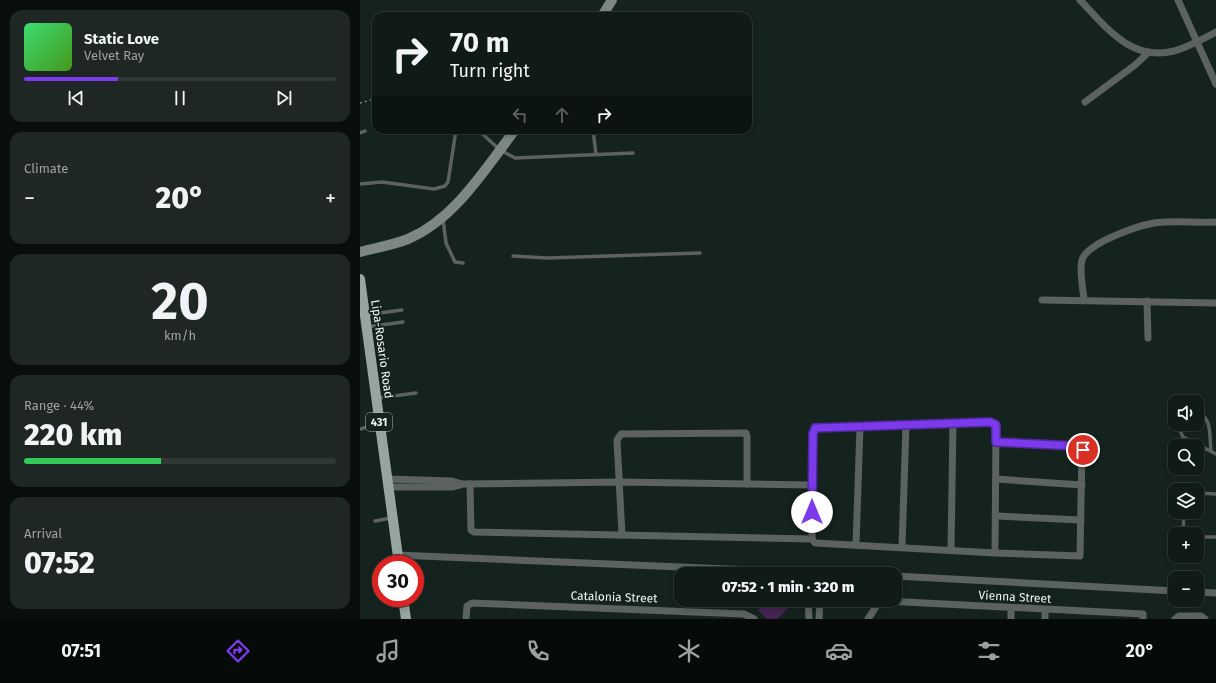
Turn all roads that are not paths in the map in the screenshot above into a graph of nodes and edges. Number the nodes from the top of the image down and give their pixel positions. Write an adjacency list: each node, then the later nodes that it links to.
1 (612, 0): 4 (street)
2 (1080, 0): 7 (street)
3 (1178, 0): 6 (street)
4 (604, 12)
5 (1216, 32): 6 (street)
6 (1198, 41): 7 (street); 8 (street)
7 (1149, 52): 9 (street)
8 (1216, 84)
9 (1085, 102)
10 (365, 131): 11 (lane)
11 (360, 132)
12 (455, 134): 19 (lane)
13 (482, 134): 16 (lane)
14 (512, 134): 16 (street)
15 (594, 134): 18 (lane)
16 (500, 150): 18 (lane); 20 (street)
17 (633, 153): 18 (lane)
18 (596, 154)
19 (360, 184)
20 (443, 216): 22 (street); 25 (lane)
21 (1216, 222): 28 (street)
22 (360, 252)
23 (700, 253): 24 (lane)
24 (513, 256)
25 (463, 263)
26 (360, 279): 32 (main road, Lipa-Rosario Road / 431)
27 (1042, 300): 28 (street)
28 (1084, 300): 29 (street)
29 (1147, 301): 30 (street); 35 (street)
30 (1216, 303)
31 (402, 310): 32 (lane)
32 (364, 315): 34 (main road, Lipa-Rosario Road / 431)
33 (403, 322): 34 (lane)
34 (366, 327): 37 (main road, Lipa-Rosario Road / 431)
35 (1148, 338)
36 (416, 393): 37 (lane)
37 (376, 398): 40 (main road, Lipa-Rosario Road / 431)
38 (1204, 415): 46 (lane)
39 (953, 423): 41 (street); 45 (street); 67 (street)
40 (379, 424): 43 (lane); 50 (main road, Lipa-Rosario Road / 431)
41 (906, 425): 42 (street); 66 (street)
42 (860, 426): 53 (street); 65 (street)
43 (360, 429)
44 (1181, 431): 46 (lane)
45 (996, 442): 48 (street); 54 (street)
46 (1211, 451): 47 (lane)
47 (1216, 454)
48 (996, 479): 54 (street); 57 (street)
49 (620, 482): 51 (street); 52 (street); 52 (street); 61 (street)
50 (388, 483): 51 (street); 58 (main road, Lipa-Rosario Road / 431)
51 (466, 484): 61 (street)
52 (747, 484): 53 (street)
53 (812, 485): 64 (street)
54 (1082, 485): 59 (street)
55 (1204, 493): 56 (lane)
56 (1216, 494)
57 (996, 516): 59 (street); 68 (street)
58 (392, 518): 60 (lane); 69 (main road, Lipa-Rosario Road / 431)
59 (1081, 520): 68 (street)
60 (375, 521)
61 (622, 535): 64 (street)
62 (1204, 537): 63 (lane)
63 (1216, 537)
64 (812, 539): 65 (street)
65 (856, 545): 66 (street)
66 (902, 547): 67 (street)
67 (951, 550): 68 (street)
68 (995, 553)
69 (397, 555)
70 (424, 561): 71 (street)
71 (674, 569)
72 (902, 576): 73 (street)
73 (1168, 591)
74 (1204, 592): 75 (street)
75 (1216, 593)
76 (404, 607): 84 (main road)
77 (808, 607): 87 (street)
78 (819, 607): 88 (street)
79 (1011, 608): 80 (street, Vienna Street); 89 (street, Vienna Street); 90 (street)
80 (1045, 610): 81 (street, Vienna Street); 91 (street)
81 (1077, 615): 82 (street, Vienna Street)
82 (1110, 616): 83 (street, Vienna Street)
83 (1143, 616)
84 (406, 619)
85 (466, 619): 86 (street, Catalonia Street)
86 (754, 619)
87 (809, 619)
88 (819, 619)
89 (868, 619)
90 (1011, 619)
91 (1045, 619)
92 (1175, 619): 93 (street)
93 (1205, 619)

